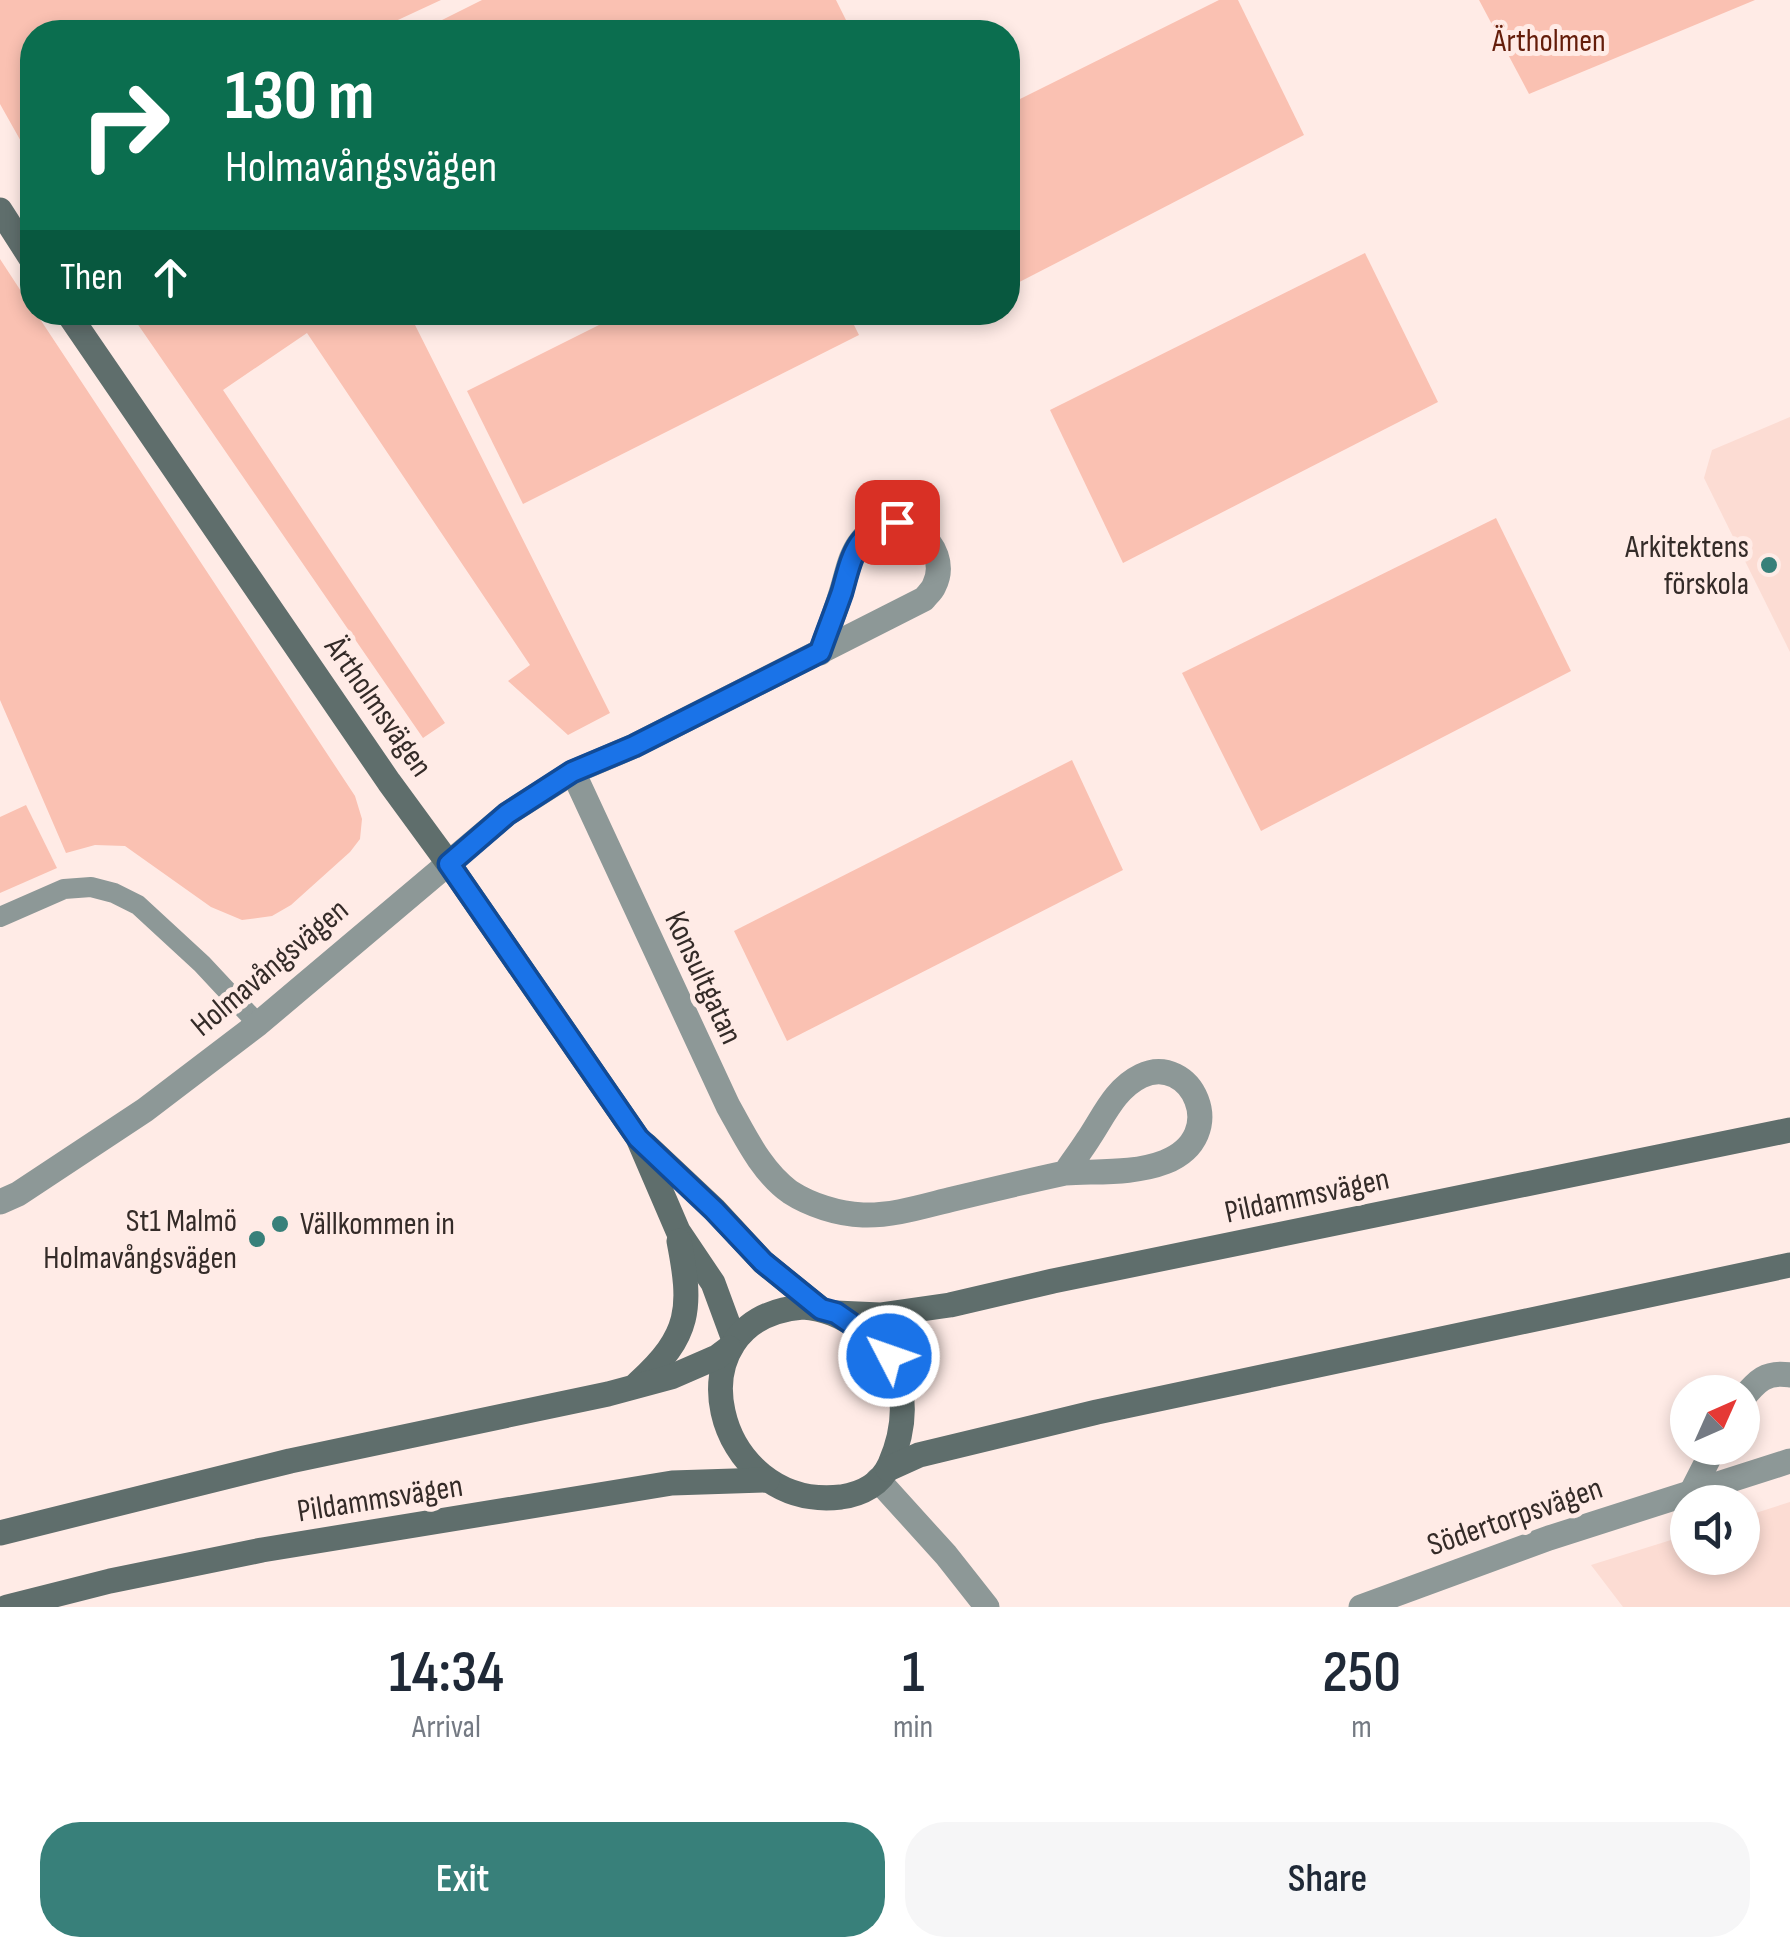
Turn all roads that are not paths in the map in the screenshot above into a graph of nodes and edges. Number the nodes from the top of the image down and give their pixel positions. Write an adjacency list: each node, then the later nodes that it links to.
1 (0, 210): 2 (main road)
2 (20, 241)
3 (76, 325): 6 (main road, Ärtholmsvägen)
4 (820, 652): 4 (street); 5 (street)
5 (572, 772): 6 (street, Holmavångsvägen); 11 (street, Konsultgatan)
6 (449, 864): 8 (street, Holmavångsvägen); 10 (main road, Ärtholmsvägen)
7 (0, 917): 8 (lane)
8 (258, 1024): 12 (street, Holmavångsvägen)
9 (1790, 1130): 15 (main road, Pildammsvägen)
10 (638, 1138): 13 (main road, Ärtholmsvägen); 15 (main road, Ärtholmsvägen)
11 (1065, 1172): 11 (street, Konsultgatan)
12 (0, 1202)
13 (678, 1231): 16 (main road, Ärtholmsvägen); 19 (main road)
14 (1790, 1265): 21 (main road)
15 (828, 1311): 16 (main road); 21 (main road, Ärtholmsvägen)
16 (731, 1344): 19 (main road, Pildammsvägen); 22 (main road, Ärtholmsvägen)
17 (1790, 1375): 18 (street)
18 (1760, 1381)
19 (632, 1388): 25 (main road, Pildammsvägen)
20 (1790, 1461): 23 (street, Södertorpsvägen)
21 (883, 1474): 22 (main road); 27 (street)
22 (767, 1480): 26 (main road, Pildammsvägen)
23 (1712, 1485)
24 (1670, 1498): 28 (street, Södertorpsvägen)
25 (0, 1533)
26 (7, 1607)
27 (987, 1607)
28 (1362, 1607)

